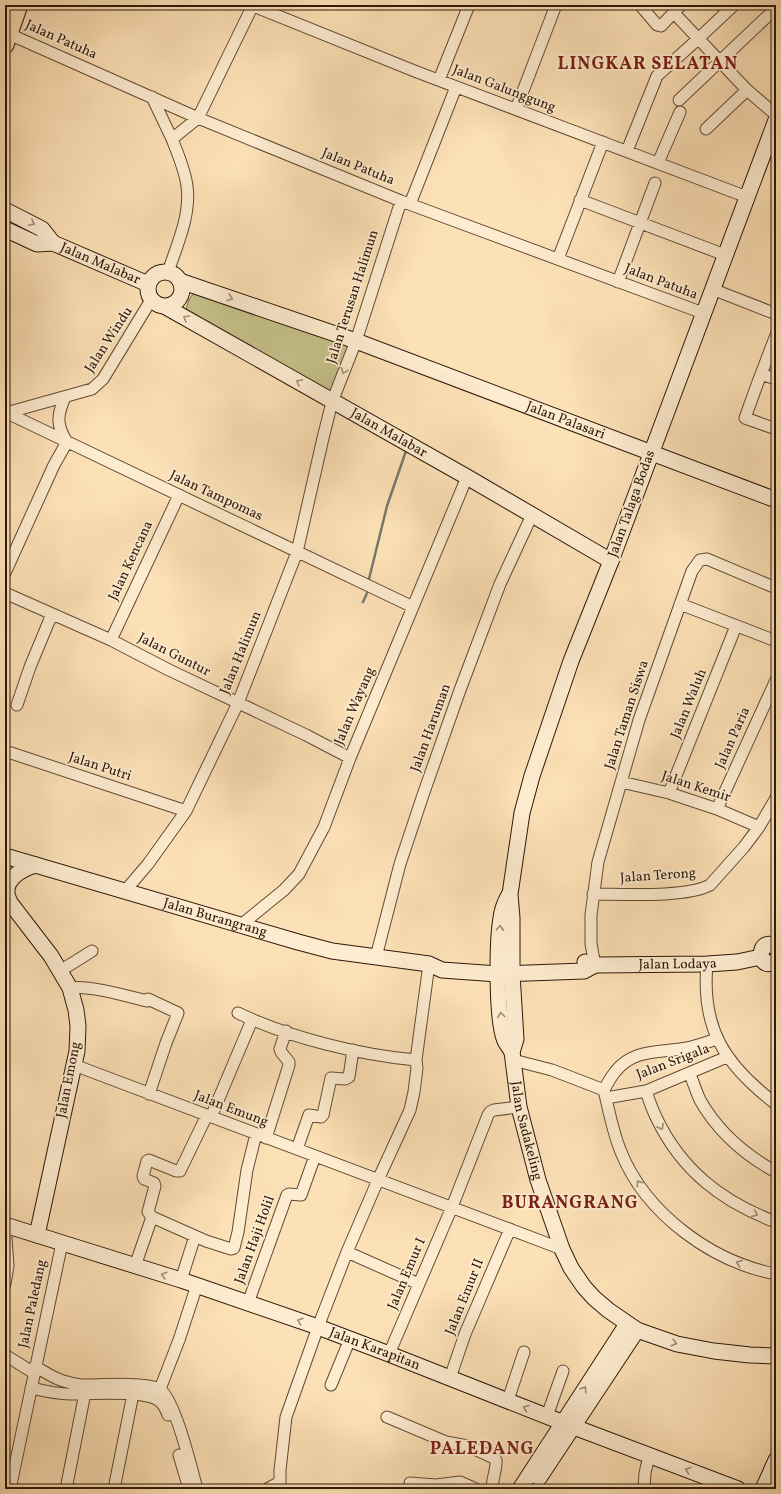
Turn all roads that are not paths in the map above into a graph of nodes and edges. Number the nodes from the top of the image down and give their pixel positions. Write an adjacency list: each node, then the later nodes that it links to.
1 (19, 5): 10 (main road)
2 (252, 5): 12 (street, Jalan Galunggung); 20 (street)
3 (469, 5): 12 (street)
4 (556, 5): 17 (street)
5 (640, 5): 8 (street)
6 (734, 5): 9 (street)
7 (776, 8): 11 (street)
8 (678, 9): 9 (street)
9 (700, 38): 11 (street); 25 (street)
10 (7, 40): 15 (street, Jalan Patuha)
11 (720, 61): 14 (street); 16 (street)
12 (439, 80): 13 (street, Jalan Galunggung)
13 (456, 87): 17 (street, Jalan Galunggung); 30 (street, Jalan Terusan Halimun)
14 (747, 90): 19 (street); 22 (street)
15 (152, 97): 20 (street, Jalan Patuha); 23 (street)
16 (679, 100)
17 (515, 109): 24 (street, Jalan Galunggung)
18 (680, 112): 26 (street)
19 (776, 115)
20 (198, 118): 23 (street); 30 (street, Jalan Patuha)
21 (776, 120): 28 (street, Jalan Talaga Bodas)
22 (706, 129)
23 (172, 139): 37 (street)
24 (603, 142): 25 (street, Jalan Galunggung); 29 (street)
25 (626, 151): 26 (street, Jalan Galunggung)
26 (658, 164): 28 (street, Jalan Galunggung)
27 (655, 183): 32 (street)
28 (747, 197): 35 (street, Jalan Talaga Bodas)
29 (580, 200): 32 (street); 36 (street)
30 (406, 203): 36 (street, Jalan Patuha); 47 (street, Jalan Terusan Halimun)
31 (5, 210): 34 (street, Jalan Malabar, one-way to 34)
32 (640, 223): 35 (street); 39 (street)
33 (5, 229): 34 (street, Jalan Malabar)
34 (53, 243): 40 (street, Jalan Malabar)
35 (725, 255): 41 (street, Jalan Talaga Bodas)
36 (558, 259): 39 (street, Jalan Patuha)
37 (168, 272): 38 (street); 40 (street)
38 (180, 281): 43 (street); 47 (street, one-way to 47)
39 (618, 282): 44 (street, Jalan Patuha)
40 (148, 284): 42 (street)
41 (712, 289): 44 (street, Jalan Talaga Bodas); 45 (street)
42 (151, 300): 43 (street); 50 (street, Jalan Windu)
43 (166, 306): 51 (street, Jalan Malabar, one-way to 43)
44 (703, 313): 55 (street, Jalan Talaga Bodas)
45 (776, 314)
46 (776, 335): 48 (street)
47 (356, 341): 51 (street, Jalan Terusan Halimun, one-way to 51); 55 (street, Jalan Palasari)
48 (761, 374): 49 (street); 53 (street)
49 (776, 379)
50 (65, 397): 52 (street, Jalan Tampomas); 54 (street)
51 (332, 402): 56 (street, Jalan Malabar); 60 (street, Jalan Halimun)
52 (6, 413): 54 (street, Jalan Tampomas)
53 (776, 429)
54 (67, 442): 57 (street, Jalan Tampomas); 62 (street)
55 (651, 453): 58 (street, Jalan Palasari); 61 (street, Jalan Talaga Bodas)
56 (467, 477): 59 (street, Jalan Malabar); 66 (street, Jalan Wayang)
57 (179, 495): 60 (street, Jalan Tampomas); 69 (street, Jalan Kencana)
58 (776, 500)
59 (532, 515): 61 (street, Jalan Malabar); 90 (street, Jalan Haruman)
60 (297, 552): 66 (street, Jalan Tampomas); 72 (street, Jalan Halimun)
61 (611, 562): 94 (street, Jalan Talaga Bodas)
62 (5, 572)
63 (776, 588): 65 (street, Jalan Taman Siswa)
64 (5, 594): 67 (street, Jalan Guntur)
65 (680, 604): 68 (street); 76 (street, Jalan Taman Siswa)
66 (413, 607): 75 (street, Jalan Wayang)
67 (52, 614): 69 (street, Jalan Guntur); 73 (street)
68 (736, 626): 70 (street); 77 (street, Jalan Waluh)
69 (111, 640): 72 (street, Jalan Guntur)
70 (776, 641)
71 (776, 680): 79 (street, Jalan Paria)
72 (238, 703): 75 (street, Jalan Guntur); 80 (street, Jalan Halimun)
73 (17, 705)
74 (5, 751): 80 (street, Jalan Putri)
75 (350, 758): 87 (street, Jalan Wayang)
76 (621, 782): 77 (street, Jalan Kemir); 85 (street, Jalan Taman Siswa)
77 (669, 793): 79 (street, Jalan Kemir)
78 (776, 798): 81 (street, Jalan Terong)
79 (717, 809): 81 (street, Jalan Kemir)
80 (186, 811): 84 (street, Jalan Halimun)
81 (760, 827): 85 (street, Jalan Terong)
82 (5, 856): 83 (street, Jalan Burangrang)
83 (36, 865): 84 (street, Jalan Burangrang); 86 (street)
84 (125, 891): 87 (street, Jalan Burangrang)
85 (593, 894): 93 (street, Jalan Taman Siswa)
86 (7, 898): 95 (street, Jalan Emong)
87 (241, 925): 90 (street, Jalan Burangrang)
88 (776, 950): 92 (street, Jalan Lodaya)
89 (92, 951): 95 (street)
90 (376, 957): 91 (street, Jalan Burangrang)
91 (429, 964): 94 (street, Jalan Burangrang); 104 (street)
92 (707, 964): 93 (street, Jalan Lodaya); 100 (street)
93 (594, 965): 94 (street, Jalan Lodaya)
94 (505, 969): 102 (street, Jalan Sadakeling)
95 (60, 971): 96 (street, Jalan Emong)
96 (70, 988): 105 (street, Jalan Emong); 109 (street)
97 (238, 1013): 98 (street)
98 (252, 1020): 99 (street); 112 (street)
99 (286, 1032): 101 (street); 113 (street)
100 (717, 1039): 103 (street); 108 (street)
101 (353, 1050): 104 (street); 114 (street)
102 (513, 1056): 108 (street); 111 (street, Jalan Sadakeling)
103 (727, 1057): 106 (street, Jalan Srigala); 110 (street)
104 (416, 1060): 117 (street)
105 (74, 1065): 109 (street, Jalan Emung); 123 (street, Jalan Emong)
106 (690, 1074): 107 (street, Jalan Srigala); 116 (street)
107 (646, 1091): 108 (street, Jalan Srigala); 120 (street, one-way to 120)
108 (602, 1092): 129 (street, one-way to 108)
109 (149, 1094): 112 (street, Jalan Emung)
110 (776, 1104)
111 (519, 1107): 118 (street, Jalan Emur I); 126 (street, Jalan Sadakeling)
112 (209, 1116): 113 (street, Jalan Emung); 119 (street)
113 (261, 1136): 114 (street, Jalan Emung); 124 (street)
114 (297, 1149): 115 (street, Jalan Emung)
115 (315, 1156): 117 (street, Jalan Emung); 134 (street, Jalan Haji Holil)
116 (776, 1172)
117 (378, 1180): 118 (street, Jalan Emung); 127 (street)
118 (452, 1207): 122 (street, Jalan Emung); 132 (street, Jalan Emur I)
119 (152, 1217): 124 (street); 128 (street)
120 (776, 1222)
121 (5, 1225): 123 (street, Jalan Karapitan); 131 (street)
122 (510, 1229): 126 (street, Jalan Emung); 144 (street, Jalan Emur II)
123 (37, 1235): 125 (street, Jalan Karapitan)
124 (195, 1236): 130 (street)
125 (62, 1243): 128 (street, Jalan Karapitan); 142 (street, Jalan Paledang)
126 (562, 1248): 136 (street, Jalan Sadakeling)
127 (347, 1252): 132 (street); 135 (street)
128 (135, 1266): 130 (street, Jalan Karapitan, one-way to 128)
129 (776, 1274)
130 (181, 1280): 133 (street, Jalan Karapitan)
131 (5, 1284)
132 (419, 1284): 139 (street, Jalan Emur I)
133 (197, 1285): 134 (street, Jalan Karapitan); 147 (street)
134 (248, 1303): 135 (street, Jalan Karapitan, one-way to 134)
135 (318, 1327): 137 (street, Jalan Karapitan); 162 (street)
136 (632, 1327): 141 (street, Jalan Sadakeling, one-way to 141); 153 (street)
137 (350, 1339): 139 (street, Jalan Karapitan); 145 (street)
138 (524, 1352): 150 (street)
139 (389, 1354): 144 (street, Jalan Karapitan)
140 (5, 1355): 142 (street)
141 (776, 1356)
142 (34, 1370): 146 (street, Jalan Paledang); 148 (street)
143 (562, 1371): 151 (street)
144 (450, 1378): 150 (street, Jalan Karapitan)
145 (331, 1385)
146 (31, 1388): 149 (street); 159 (street, Jalan Paledang)
147 (160, 1389): 148 (street); 154 (street)
148 (139, 1392): 149 (street); 154 (street); 161 (street)
149 (85, 1393): 160 (street)
150 (508, 1400): 151 (street, Jalan Karapitan, one-way to 150)
151 (546, 1416): 153 (street, Jalan Karapitan)
152 (387, 1417): 164 (street)
153 (568, 1424): 155 (street, Jalan Karapitan); 165 (street); 166 (street)
154 (174, 1425): 158 (street)
155 (649, 1456): 167 (street); 168 (street, Jalan Karapitan, one-way to 155)
156 (776, 1460): 169 (street)
157 (410, 1483): 163 (street)
158 (192, 1487)
159 (10, 1489)
160 (66, 1489)
161 (114, 1489)
162 (267, 1489)
163 (476, 1489)
164 (492, 1489)
165 (520, 1489)
166 (532, 1489)
167 (644, 1489)
168 (738, 1489)
169 (763, 1489)

